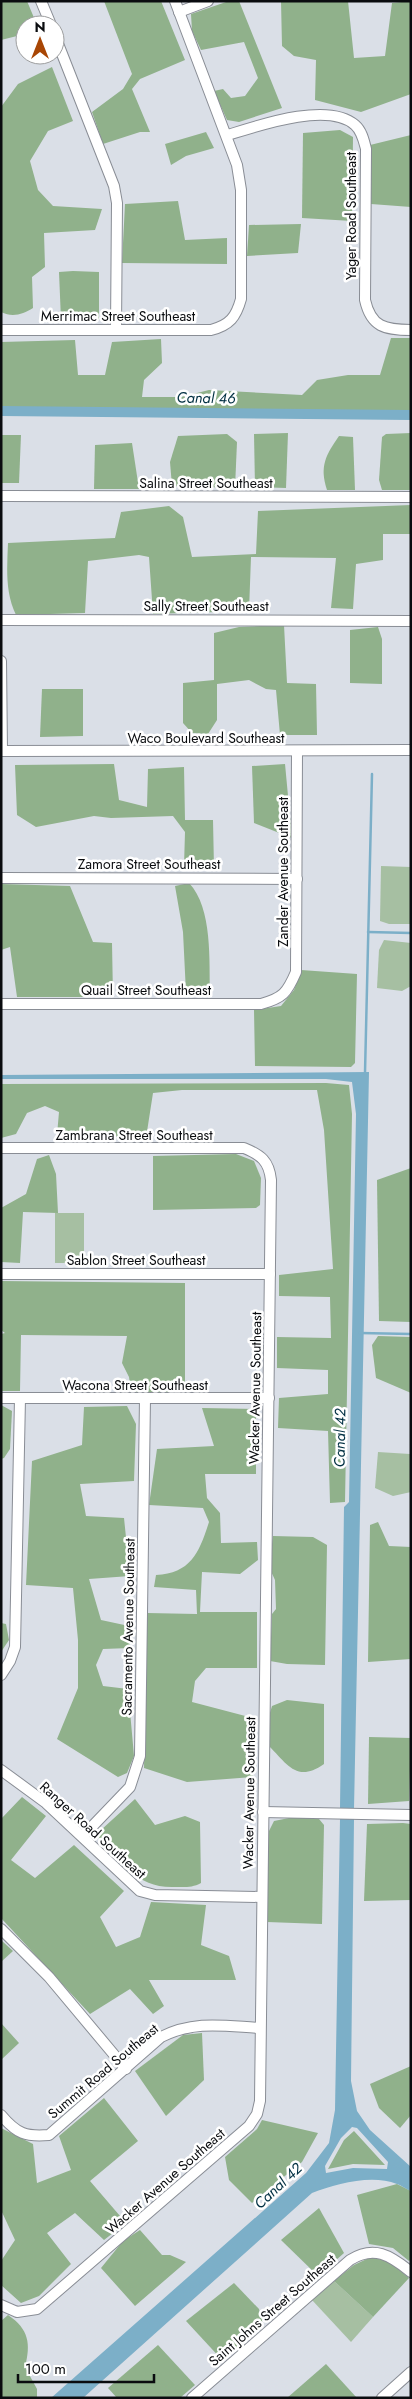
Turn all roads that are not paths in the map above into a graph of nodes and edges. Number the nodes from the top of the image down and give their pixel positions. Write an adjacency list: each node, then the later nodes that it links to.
1 (41, 1): 5 (street)
2 (175, 1): 4 (street)
3 (208, 1): 4 (street)
4 (179, 12): 7 (street)
5 (47, 15)
6 (65, 61): 9 (street)
7 (228, 135): 9 (street, Merrimac Street Southeast); 10 (street, Yager Road Southeast)
8 (1, 330): 9 (street, Merrimac Street Southeast)
9 (116, 330)
10 (411, 330)
11 (1, 496): 12 (street, Salina Street Southeast)
12 (411, 497)
13 (1, 620): 14 (street, Sally Street Southeast)
14 (411, 621)
15 (1, 662): 17 (street)
16 (411, 750): 18 (street, Waco Boulevard Southeast)
17 (1, 752): 18 (street, Waco Boulevard Southeast)
18 (297, 752): 20 (street, Zander Avenue Southeast)
19 (1, 878): 20 (street, Zamora Street Southeast)
20 (297, 878): 21 (street, Zander Avenue Southeast)
21 (288, 990): 22 (street, Quail Street Southeast)
22 (1, 1004)
23 (1, 1148): 24 (street, Zambrana Street Southeast)
24 (264, 1158): 26 (street, Wacker Avenue Southeast)
25 (1, 1274): 26 (street, Sablon Street Southeast)
26 (270, 1274): 30 (street, Wacker Avenue Southeast)
27 (1, 1398): 28 (street, Wacona Street Southeast)
28 (20, 1398): 29 (street, Wacona Street Southeast); 31 (street)
29 (144, 1398): 30 (street, Wacona Street Southeast); 35 (street, Sacramento Avenue Southeast)
30 (269, 1398): 33 (street, Wacker Avenue Southeast)
31 (1, 1675)
32 (1, 1770): 35 (street, Ranger Road Southeast)
33 (263, 1812): 34 (street); 36 (street, Wacker Avenue Southeast)
34 (411, 1815)
35 (83, 1836): 36 (street, Ranger Road Southeast)
36 (261, 1897): 38 (street, Wacker Avenue Southeast)
37 (1, 1929): 39 (street)
38 (260, 2028): 39 (street, Summit Road Southeast); 42 (street, Wacker Avenue Southeast)
39 (126, 2069): 40 (street, Summit Road Southeast)
40 (1, 2115)
41 (411, 2272): 44 (street, Saint Johns Street Southeast)
42 (1, 2305)
43 (411, 2372): 45 (street)
44 (192, 2398)
45 (382, 2398)

